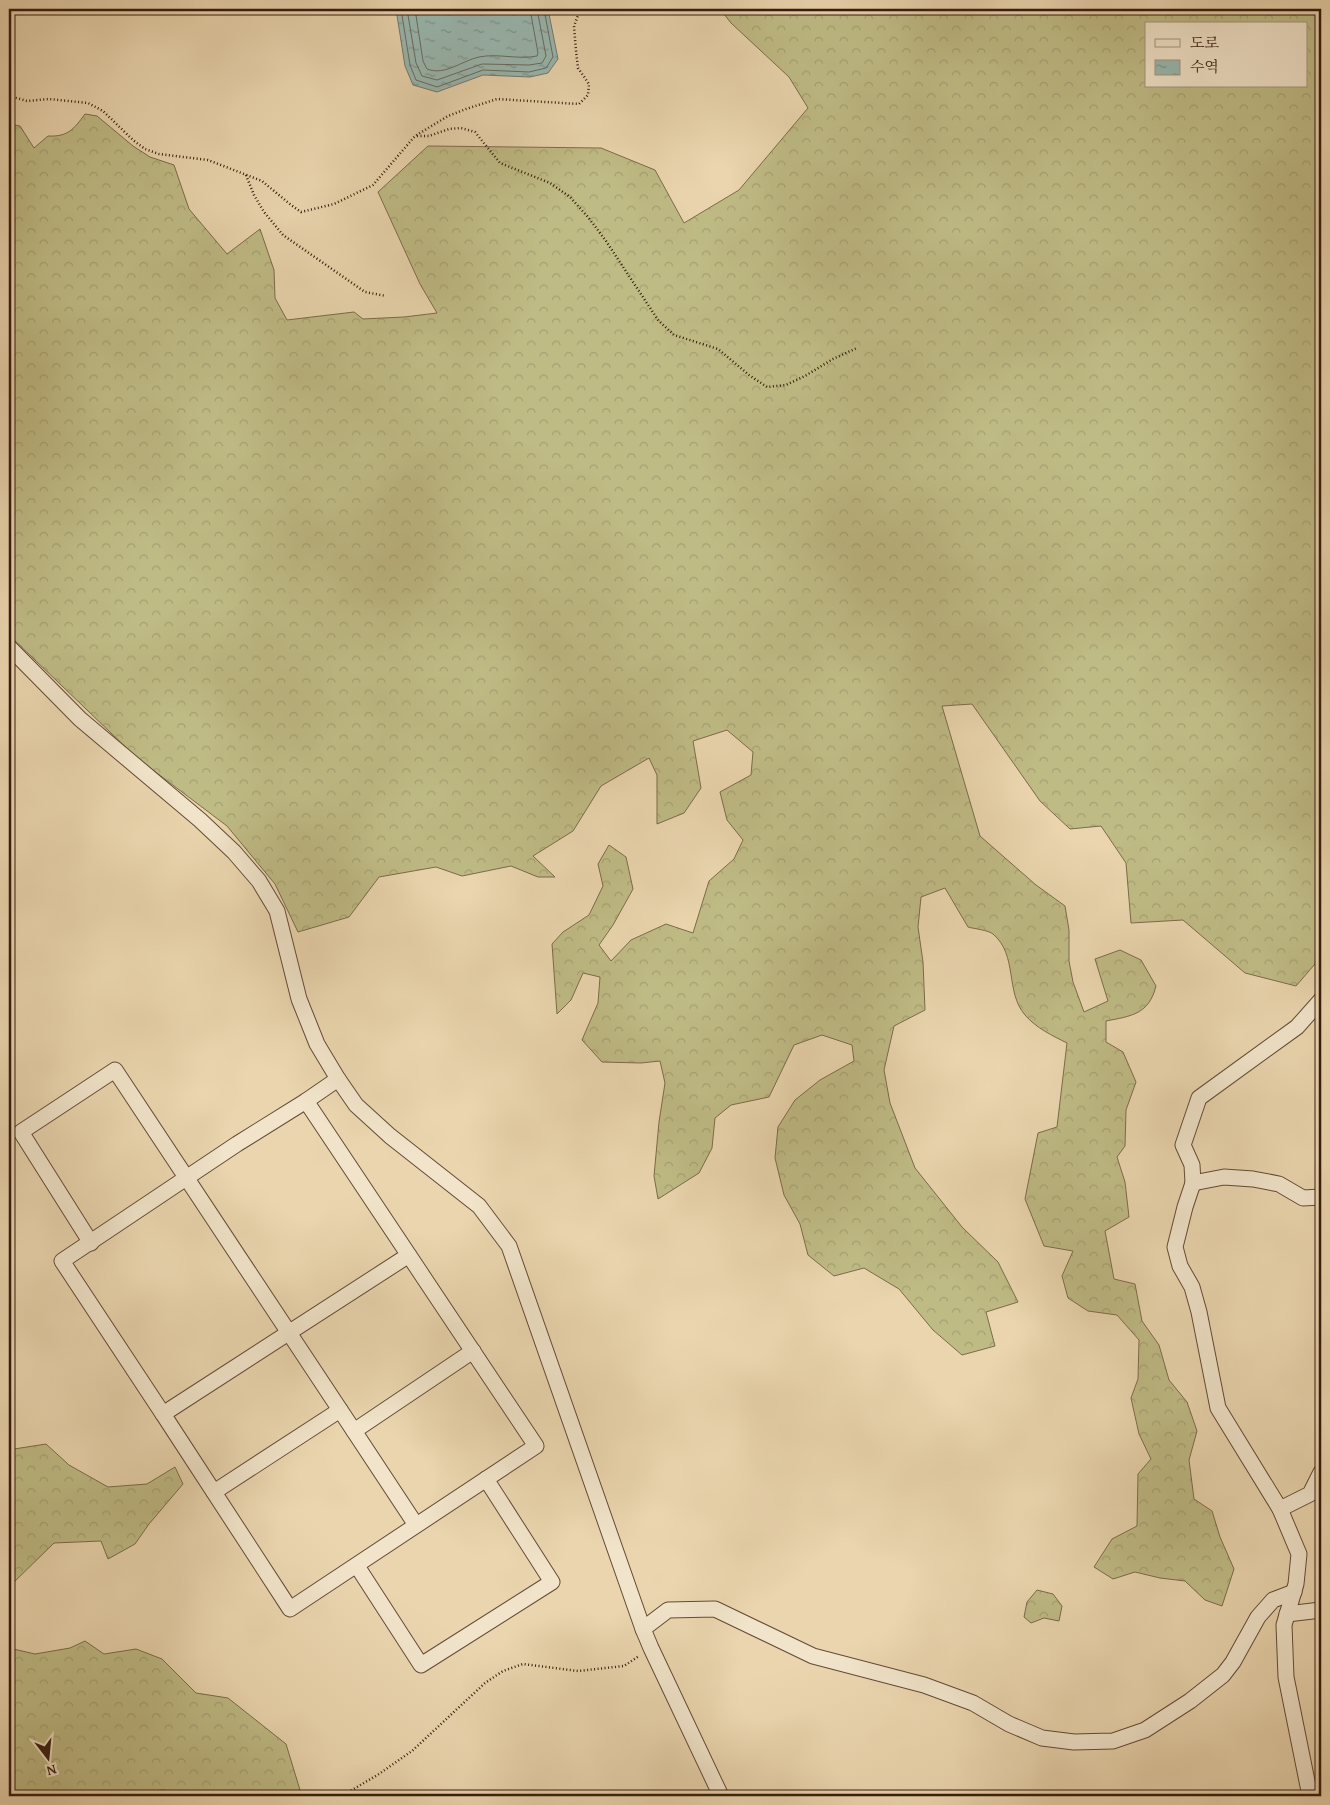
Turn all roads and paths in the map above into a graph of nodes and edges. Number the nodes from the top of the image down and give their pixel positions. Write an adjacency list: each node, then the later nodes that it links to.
1 (582, 9): 3 (path)
2 (9, 96): 4 (path)
3 (416, 136): 4 (path); 6 (path)
4 (246, 175): 5 (path)
5 (386, 296)
6 (857, 348)
7 (9, 646): 9 (street)
8 (1321, 1000): 12 (street)
9 (338, 1079): 10 (street); 30 (street)
10 (306, 1101): 11 (street); 15 (street)
11 (186, 1179): 14 (street); 14 (street); 16 (street)
12 (1193, 1183): 13 (street); 24 (street)
13 (1321, 1197)
14 (91, 1243): 19 (street)
15 (409, 1255): 16 (street); 17 (street)
16 (288, 1333): 18 (street); 19 (street)
17 (473, 1352): 20 (street); 22 (street)
18 (340, 1410): 20 (street); 23 (street)
19 (163, 1414): 23 (street)
20 (354, 1430): 25 (street)
21 (1321, 1472): 24 (street)
22 (486, 1479): 25 (street); 26 (street)
23 (214, 1492): 26 (street)
24 (1280, 1509): 27 (street)
25 (416, 1525): 26 (street)
26 (357, 1566)
27 (1294, 1592): 29 (street); 30 (street)
28 (1321, 1610): 29 (street)
29 (1287, 1614): 34 (street)
30 (643, 1628): 31 (street)
31 (651, 1648): 32 (path); 33 (street)
32 (342, 1796)
33 (721, 1796)
34 (1310, 1796)

